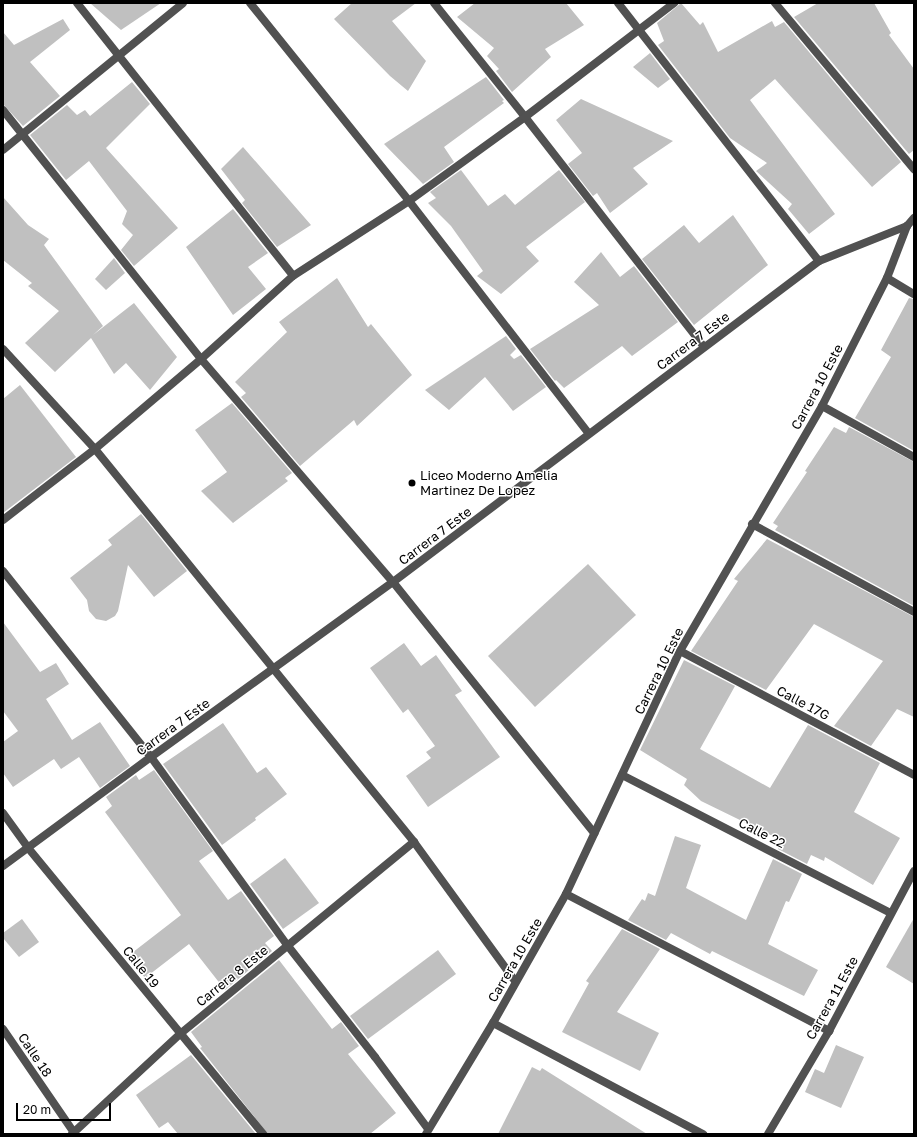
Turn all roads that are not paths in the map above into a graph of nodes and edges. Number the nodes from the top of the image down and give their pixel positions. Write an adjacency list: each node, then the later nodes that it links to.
1 (77, 3): 9 (street)
2 (183, 3): 9 (street)
3 (250, 3): 15 (street)
4 (434, 3): 11 (street)
5 (618, 3): 8 (street)
6 (674, 3): 8 (street)
7 (775, 3): 14 (street)
8 (640, 31): 11 (street); 18 (street)
9 (117, 55): 12 (street); 19 (street)
10 (3, 110): 12 (street)
11 (525, 117): 15 (street); 22 (street)
12 (23, 135): 13 (street); 24 (street)
13 (3, 150)
14 (914, 169)
15 (409, 201): 19 (street); 26 (street)
16 (914, 218): 17 (street, Carrera 10 Este)
17 (907, 226): 18 (street, Carrera 7 Este); 20 (street, Carrera 10 Este)
18 (819, 261): 22 (street, Carrera 7 Este)
19 (293, 276): 24 (street)
20 (887, 278): 21 (street); 25 (street, Carrera 10 Este)
21 (914, 294)
22 (704, 347): 26 (street, Carrera 7 Este)
23 (3, 349): 27 (street)
24 (201, 359): 27 (street); 32 (street)
25 (822, 406): 28 (street); 30 (street, Carrera 10 Este)
26 (589, 434): 32 (street, Carrera 7 Este)
27 (95, 449): 29 (street); 35 (street)
28 (914, 457)
29 (3, 520)
30 (752, 524): 33 (street); 34 (street, Carrera 10 Este)
31 (3, 571): 36 (street)
32 (393, 582): 35 (street, Carrera 7 Este); 40 (street)
33 (914, 612)
34 (680, 651): 37 (street, Carrera 10 Este); 38 (street, Calle 17G)
35 (272, 670): 36 (street, Carrera 7 Este); 41 (street)
36 (151, 757): 42 (street, Carrera 7 Este); 47 (street)
37 (622, 775): 40 (street, Carrera 10 Este); 46 (street, Calle 22)
38 (914, 775)
39 (3, 813): 42 (street, Calle 19)
40 (594, 833): 45 (street, Carrera 10 Este)
41 (414, 842): 47 (street, Carrera 8 Este); 48 (street)
42 (29, 849): 43 (street, Carrera 7 Este); 52 (street, Calle 19)
43 (3, 866)
44 (914, 871): 46 (street, Carrera 11 Este)
45 (566, 894): 48 (street, Carrera 10 Este); 51 (street)
46 (891, 913): 51 (street, Carrera 11 Este)
47 (288, 946): 52 (street, Carrera 8 Este); 53 (street)
48 (515, 981): 49 (street, Carrera 10 Este)
49 (493, 1023): 53 (street, Carrera 10 Este); 56 (street)
50 (3, 1029): 54 (street, Calle 18)
51 (829, 1031): 57 (street, Carrera 11 Este)
52 (180, 1034): 54 (street, Carrera 8 Este); 55 (street, Calle 19)
53 (427, 1132)
54 (74, 1134)
55 (263, 1134)
56 (703, 1134)
57 (768, 1134)

